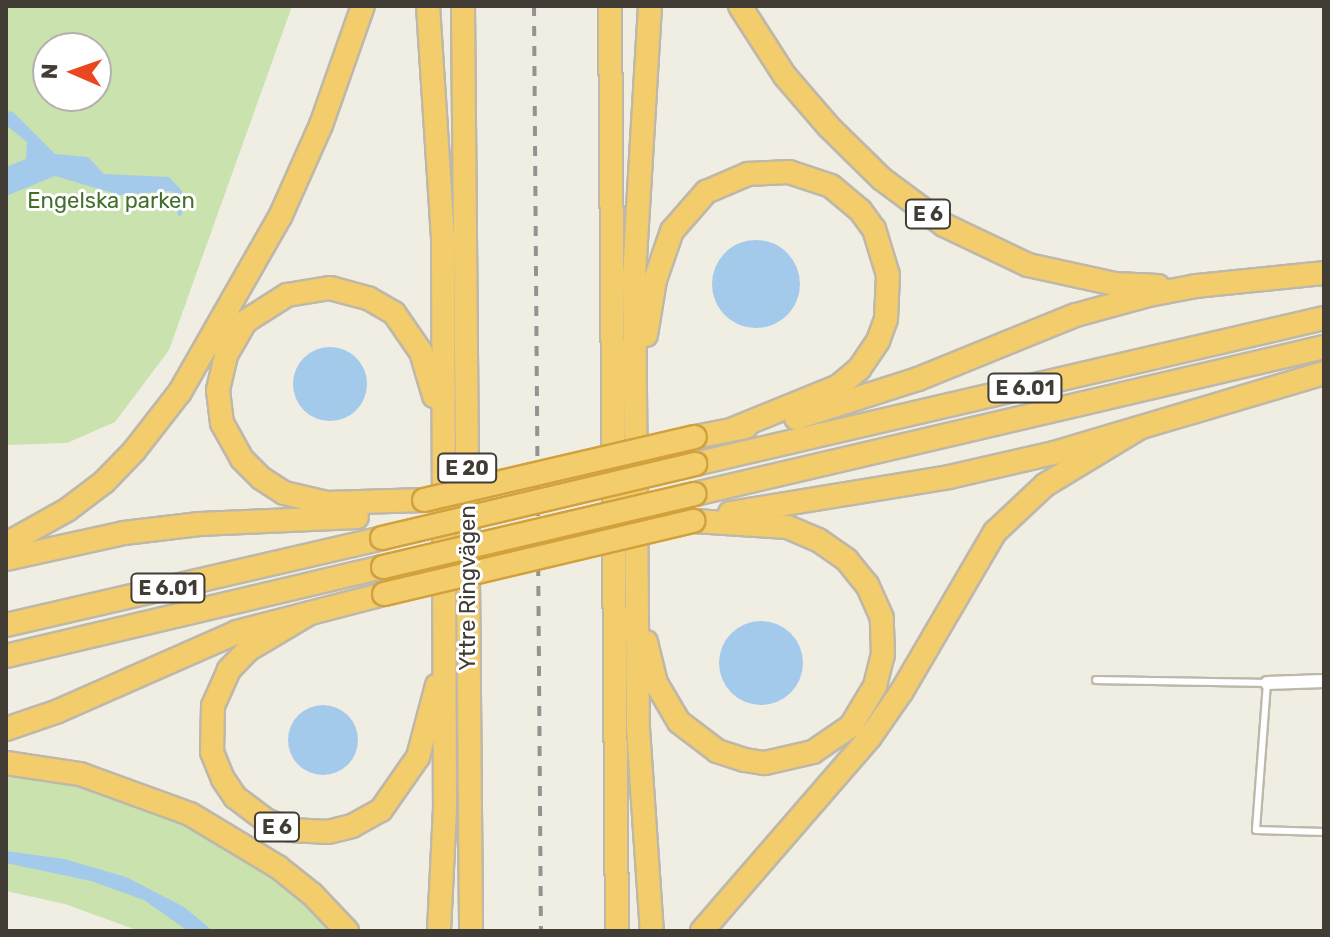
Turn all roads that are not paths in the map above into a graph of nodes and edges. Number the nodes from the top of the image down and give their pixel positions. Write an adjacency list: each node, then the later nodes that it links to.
1 (363, 6): 18 (highway)
2 (428, 6): 15 (highway, E 6)
3 (463, 6): 33 (highway, Yttre Ringvägen / E 20)
4 (610, 6): 34 (highway)
5 (650, 6): 12 (highway)
6 (740, 6): 8 (highway, E 6)
7 (1324, 273): 8 (highway, E 6)
8 (1196, 286): 14 (highway)
9 (1324, 318): 22 (highway, E 6.01, bridge)
10 (1324, 347): 24 (highway, E 6.01, bridge)
11 (1324, 373): 13 (highway, E 6)
12 (636, 402): 14 (highway); 20 (highway)
13 (1139, 428): 17 (highway, E 6); 36 (highway)
14 (733, 429): 16 (highway, bridge)
15 (442, 441): 16 (highway); 23 (highway, E 6)
16 (382, 508): 19 (highway)
17 (694, 521): 20 (highway); 21 (highway, E 6, bridge)
18 (6, 544)
19 (6, 559)
20 (636, 562): 35 (highway)
21 (310, 613): 23 (highway, E 6); 28 (highway)
22 (6, 625)
23 (445, 645): 32 (highway)
24 (6, 656)
25 (1096, 680): 27 (lane)
26 (1324, 681): 27 (street)
27 (1267, 683): 30 (lane)
28 (6, 729)
29 (6, 763): 31 (highway)
30 (1324, 832)
31 (347, 931)
32 (439, 931)
33 (471, 931)
34 (617, 931)
35 (652, 931)
36 (702, 931)

